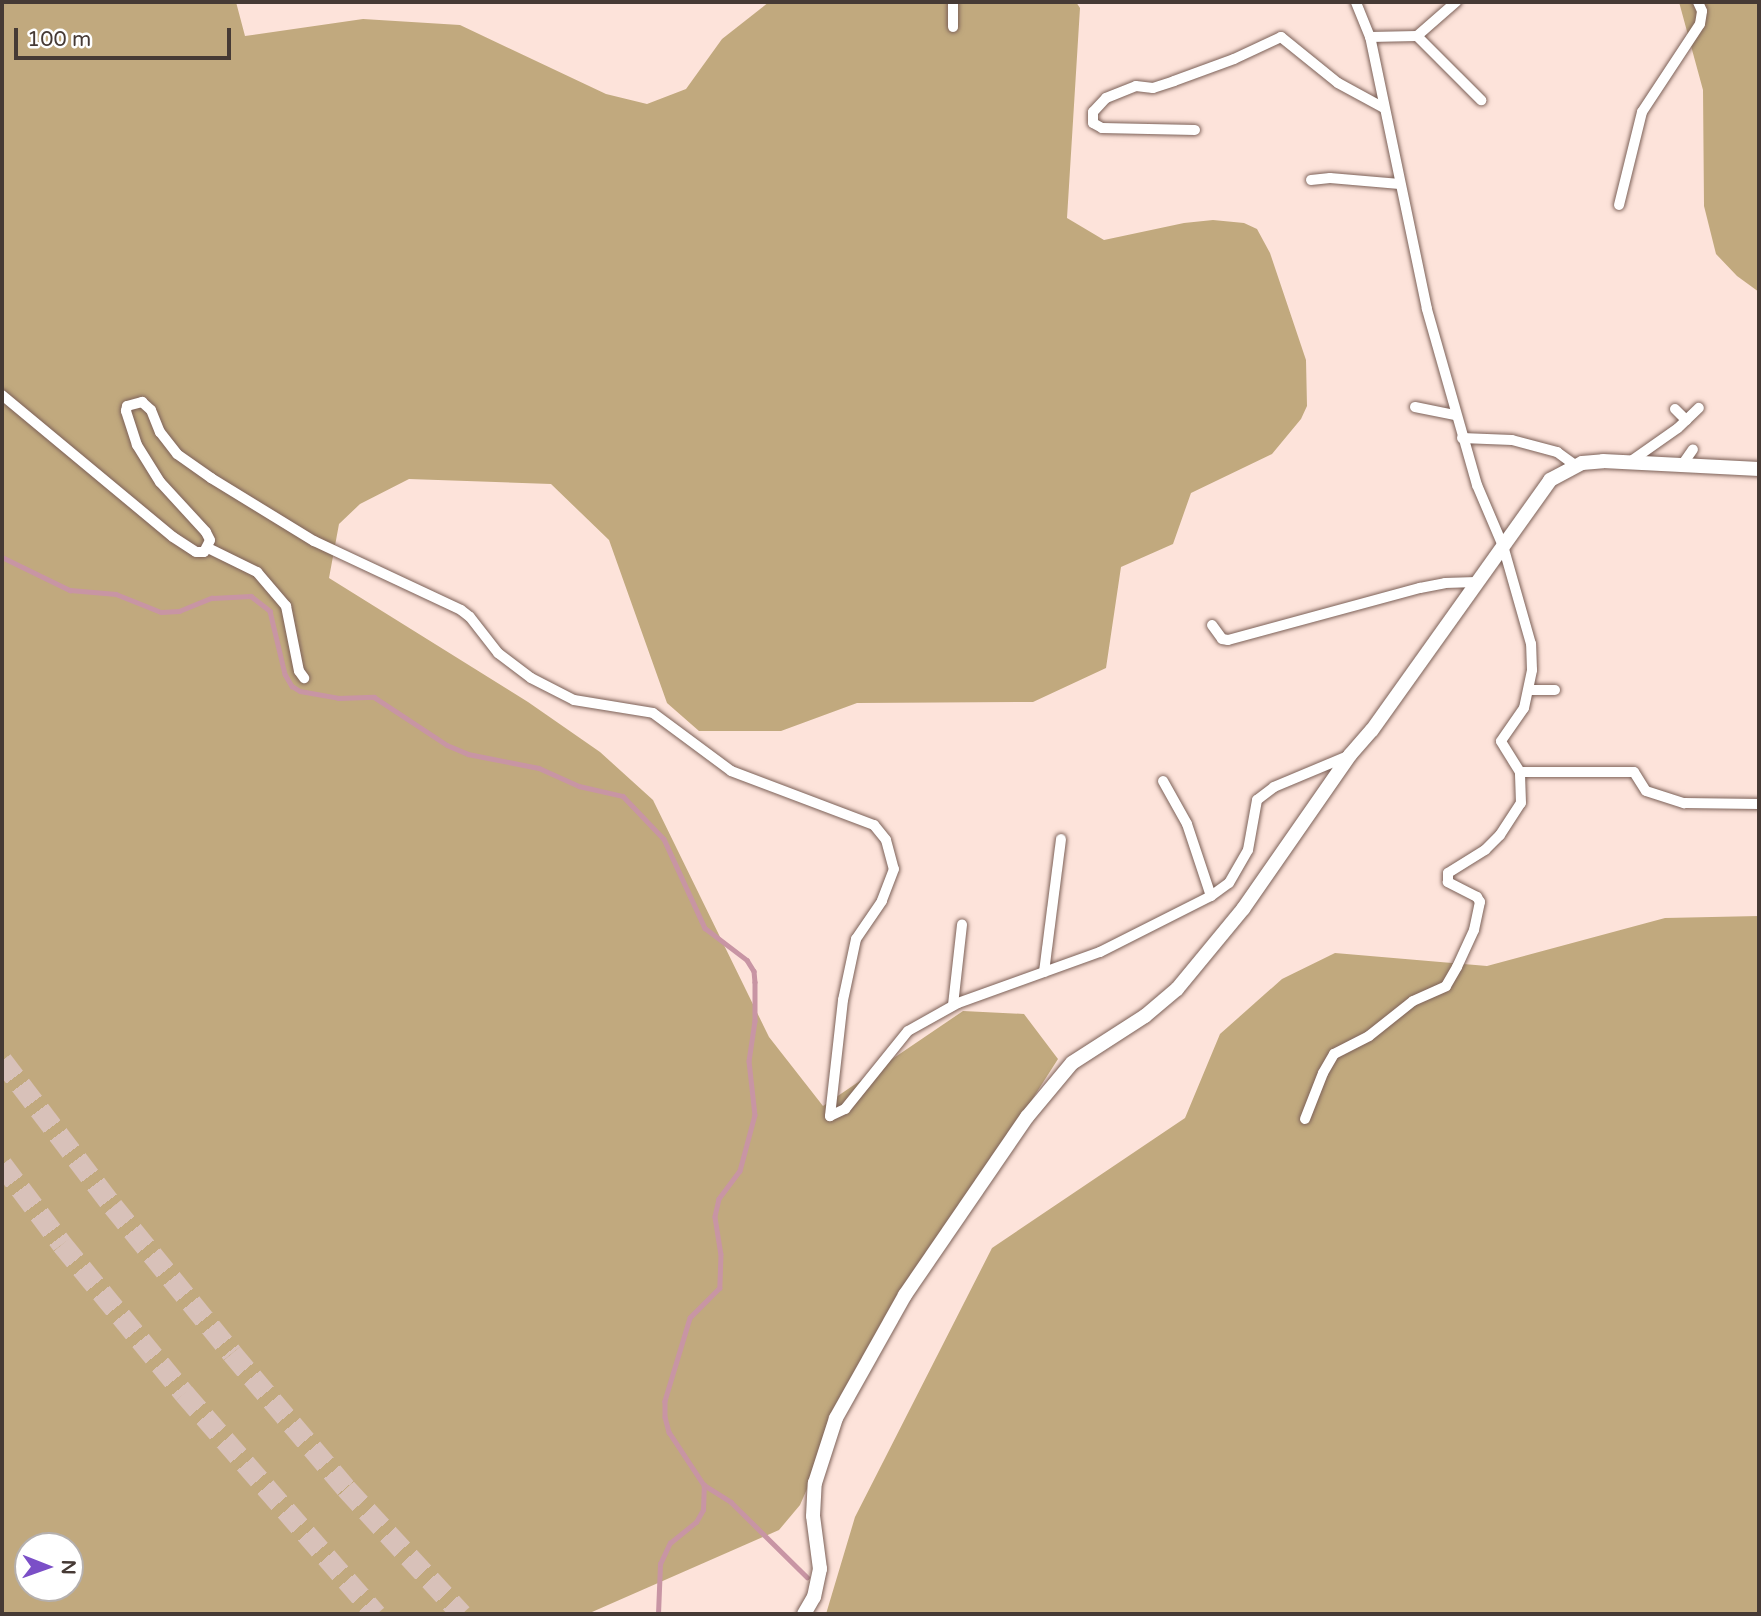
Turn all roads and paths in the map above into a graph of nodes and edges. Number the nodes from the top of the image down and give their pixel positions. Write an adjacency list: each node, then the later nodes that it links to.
1 (953, 2): 5 (street)
2 (1356, 2): 7 (street)
3 (1455, 2): 6 (street)
4 (1699, 2): 13 (street)
5 (953, 27)
6 (1417, 36): 7 (street); 8 (street)
7 (1370, 37): 9 (street)
8 (1481, 100)
9 (1384, 108): 10 (street); 12 (street)
10 (1195, 130)
11 (1311, 180): 12 (street)
12 (1400, 184): 18 (street)
13 (1619, 205)
14 (2, 395): 27 (street)
15 (1415, 407): 18 (street)
16 (1699, 408): 19 (street)
17 (1675, 410): 19 (street)
18 (1455, 415): 20 (street)
19 (1686, 420): 22 (street)
20 (1462, 438): 23 (street); 26 (street)
21 (1693, 449): 24 (street)
22 (1631, 461): 23 (street); 24 (street)
23 (1576, 466): 26 (street)
24 (1682, 466): 25 (street)
25 (1759, 469)
26 (1503, 546): 28 (street); 31 (street)
27 (208, 548): 30 (street); 41 (street)
28 (1476, 582): 29 (street); 33 (street)
29 (1212, 625)
30 (304, 678)
31 (1530, 690): 32 (street); 34 (street)
32 (1555, 690)
33 (1350, 755): 38 (street); 43 (street)
34 (1520, 772): 36 (street); 42 (street)
35 (1163, 781): 38 (street)
36 (1759, 804)
37 (1061, 839): 40 (street)
38 (1211, 896): 40 (street)
39 (962, 925): 41 (street)
40 (1044, 972): 41 (street)
41 (953, 1005)
42 (1305, 1119)
43 (804, 1614)

